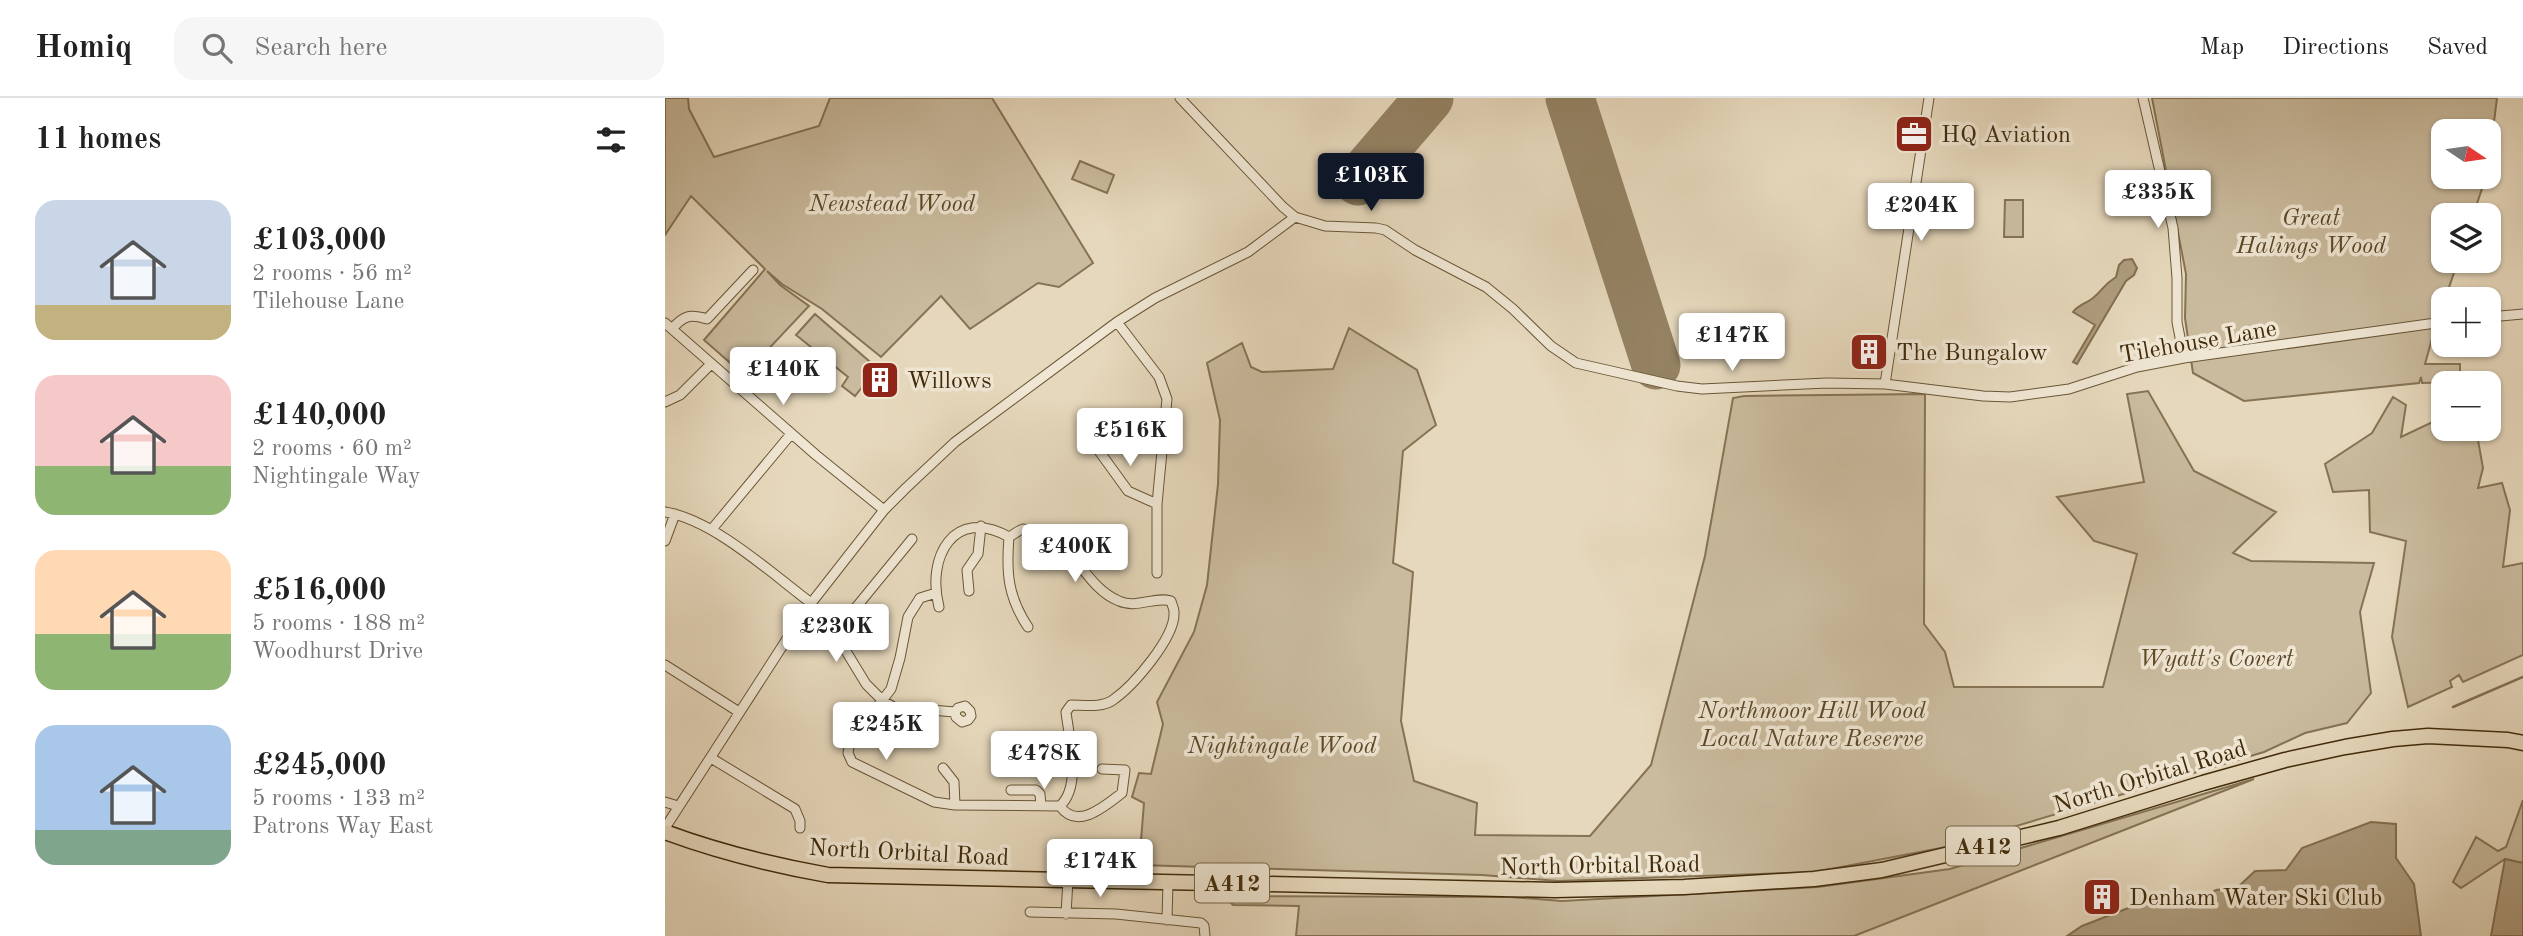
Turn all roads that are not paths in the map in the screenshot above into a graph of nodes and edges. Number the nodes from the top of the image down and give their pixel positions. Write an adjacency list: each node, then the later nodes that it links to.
1 (1180, 98): 4 (street, Tilehouse Lane)
2 (1929, 98): 13 (street)
3 (2143, 98): 11 (street)
4 (1295, 217): 8 (street); 13 (street, Tilehouse Lane)
5 (753, 270): 10 (street)
6 (2523, 314): 7 (street)
7 (2501, 316)
8 (1117, 322): 17 (street); 18 (street)
9 (2431, 324): 11 (street, Tilehouse Lane)
10 (669, 326): 12 (street)
11 (2184, 358): 13 (street, Tilehouse Lane)
12 (711, 364): 14 (street); 15 (street)
13 (1885, 384)
14 (665, 402)
15 (791, 434): 18 (street); 21 (street)
16 (1094, 444): 17 (street)
17 (1157, 504): 25 (street)
18 (884, 510): 28 (street)
19 (670, 513): 21 (street); 24 (street)
20 (981, 526): 22 (street); 26 (street); 27 (street)
21 (712, 529): 28 (street)
22 (1009, 537): 31 (street); 46 (street)
23 (912, 539): 32 (street)
24 (665, 541)
25 (1157, 573)
26 (969, 591)
27 (936, 593): 29 (street); 34 (street)
28 (811, 603): 30 (street)
29 (939, 607)
30 (804, 611): 32 (street); 35 (street)
31 (1028, 627)
32 (835, 633): 34 (street)
33 (665, 665): 35 (street)
34 (882, 700): 36 (street); 43 (street)
35 (739, 712): 38 (street)
36 (955, 712)
37 (2523, 743): 50 (main road, North Orbital Road / A412)
38 (711, 758): 45 (street); 47 (street)
39 (943, 768): 43 (street)
40 (1102, 769): 46 (street)
41 (1011, 790): 44 (street)
42 (665, 802): 45 (street)
43 (955, 805): 44 (street)
44 (1041, 805): 46 (street)
45 (678, 806): 48 (street)
46 (1060, 806)
47 (800, 828)
48 (665, 830): 49 (main road, North Orbital Road / A412)
49 (1068, 880): 50 (main road, North Orbital Road / A412); 52 (street)
50 (1168, 882): 53 (street)
51 (1030, 912): 52 (street)
52 (1066, 914): 53 (street)
53 (1167, 920): 54 (street)
54 (1205, 936)

